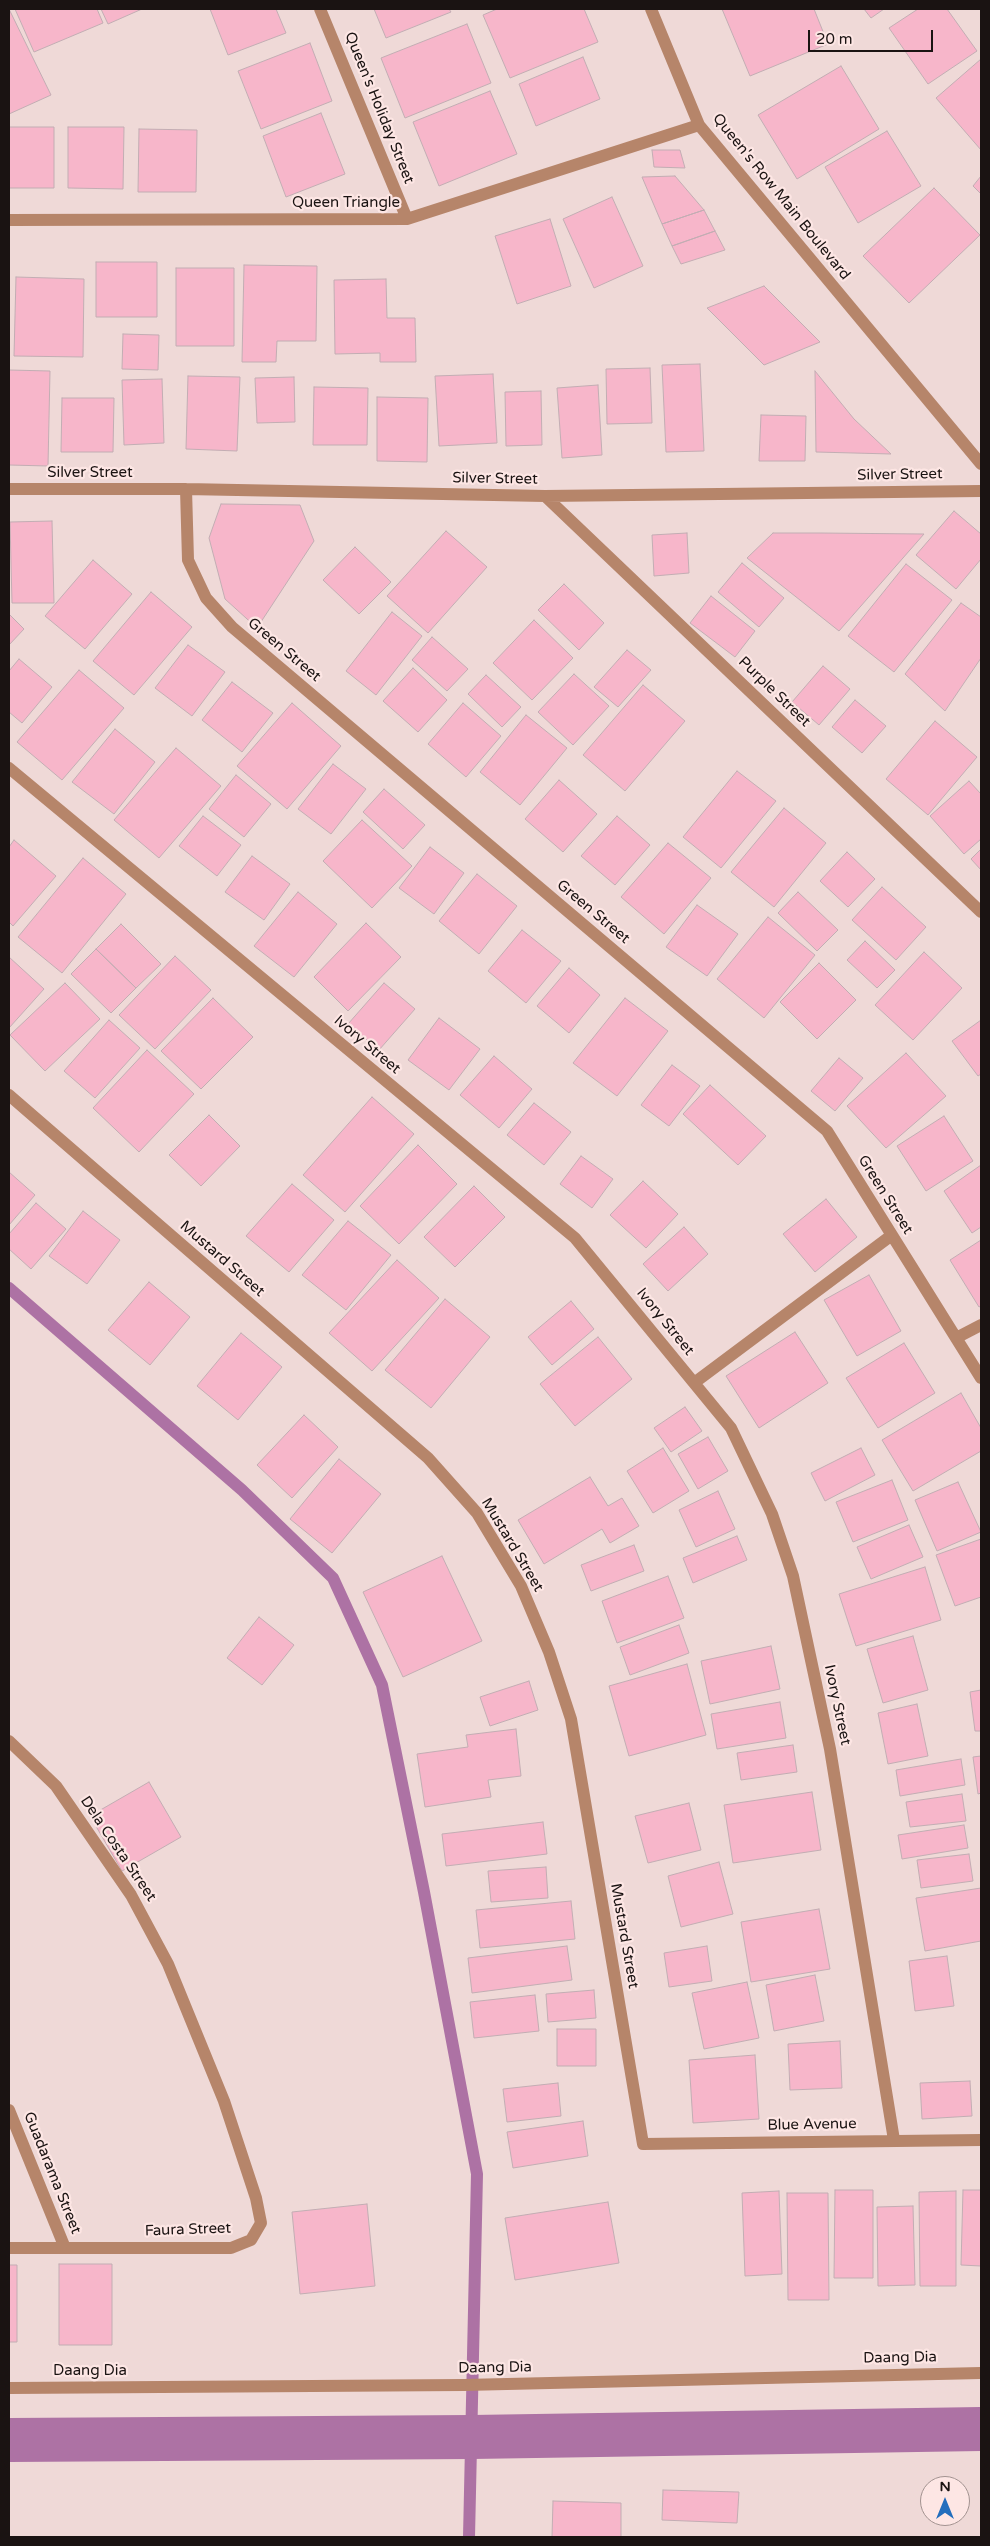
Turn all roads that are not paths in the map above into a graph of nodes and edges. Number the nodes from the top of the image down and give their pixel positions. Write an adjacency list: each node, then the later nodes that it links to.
1 (320, 9): 4 (street, Queen's Holiday Street)
2 (651, 9): 3 (street, Queen's Row Main Boulevard)
3 (700, 125): 4 (street, Queen Triangle); 6 (street, Queen's Row Main Boulevard)
4 (407, 219): 5 (street, Queen Triangle)
5 (9, 220)
6 (981, 464)
7 (9, 489): 8 (street, Silver Street)
8 (186, 489): 10 (street, Silver Street); 14 (street, Green Street)
9 (981, 491): 10 (street, Silver Street)
10 (545, 496): 12 (street, Purple Street)
11 (9, 768): 18 (street, Ivory Street)
12 (981, 912)
13 (9, 1095): 24 (street, Mustard Street)
14 (892, 1235): 16 (street, Green Street); 18 (street)
15 (981, 1325): 16 (street)
16 (956, 1338): 17 (street, Green Street)
17 (981, 1378)
18 (694, 1383): 22 (street, Ivory Street)
19 (9, 1741): 20 (street, Dela Costa Street)
20 (224, 2101): 26 (street, Faura Street)
21 (9, 2110): 26 (street, Guadarama Street)
22 (894, 2140): 23 (street, Blue Avenue); 24 (street, Blue Avenue)
23 (981, 2140)
24 (643, 2144)
25 (9, 2248): 26 (street, Faura Street)
26 (65, 2248)
27 (981, 2373): 28 (street, Daang Dia)
28 (9, 2388)

